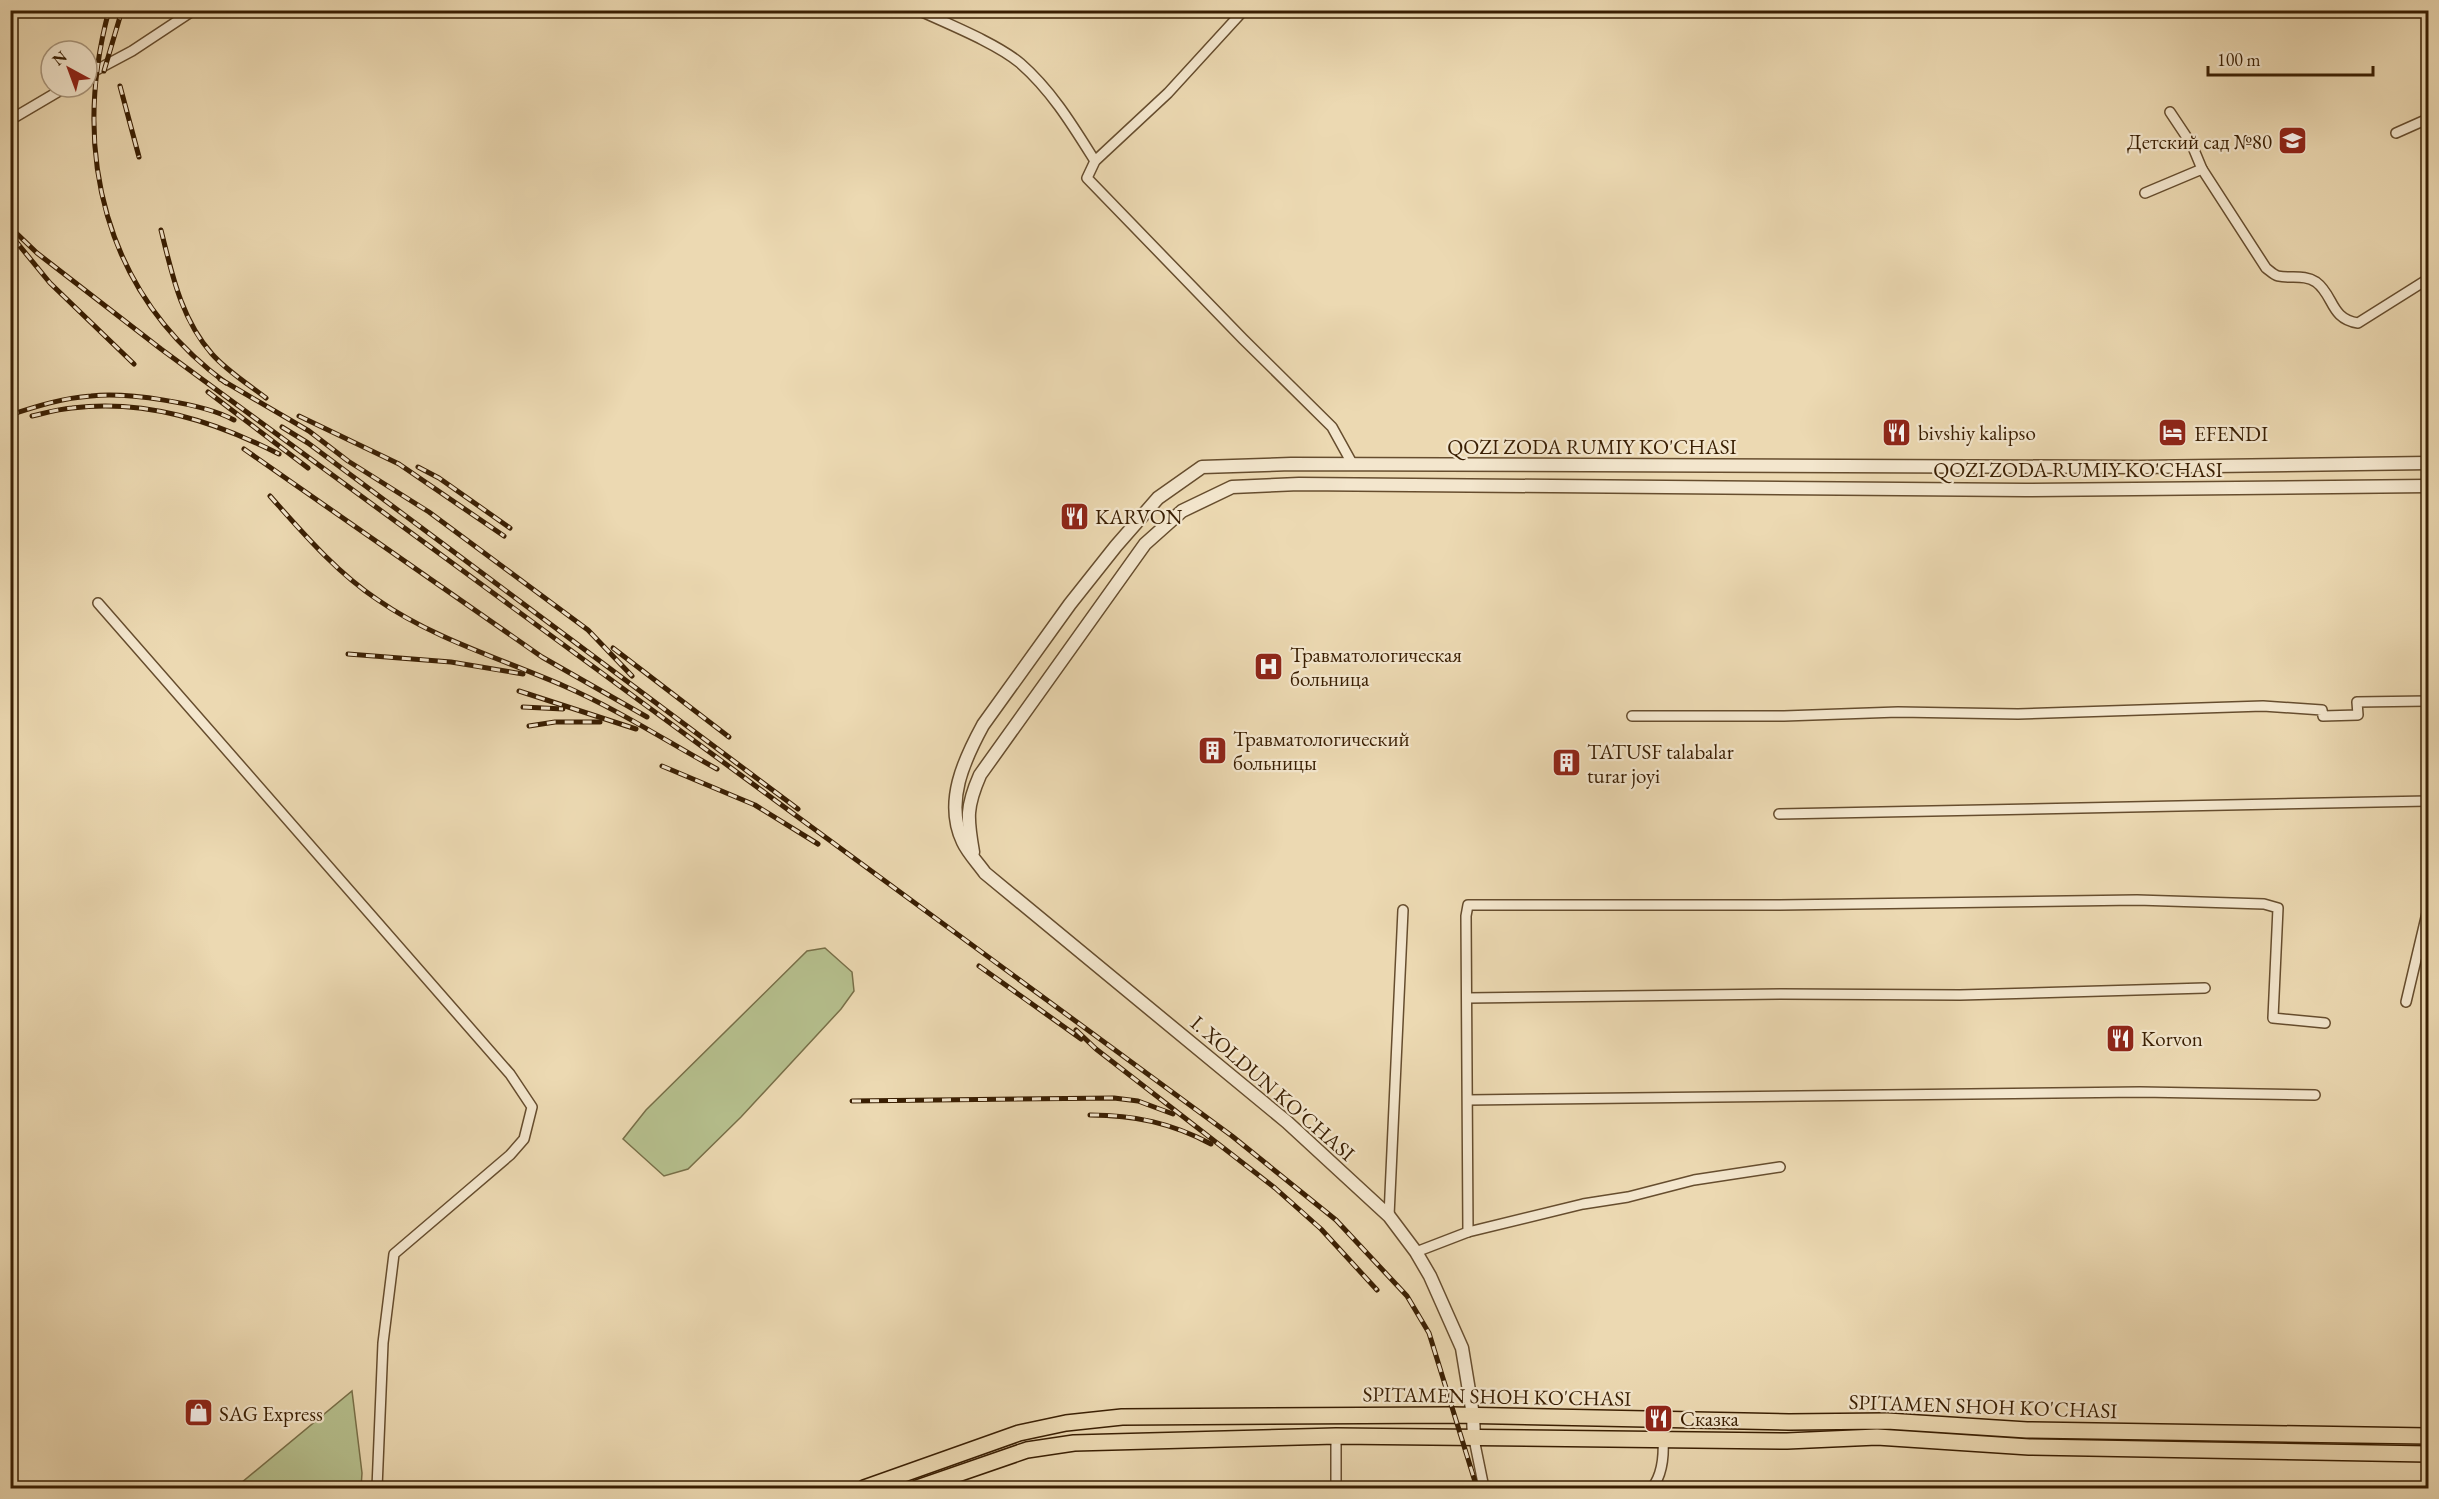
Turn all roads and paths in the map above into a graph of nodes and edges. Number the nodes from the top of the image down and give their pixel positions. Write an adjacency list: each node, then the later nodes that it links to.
1 (194, 10): 4 (street)
2 (918, 10): 10 (street)
3 (1244, 10): 10 (street)
4 (99, 69)
5 (46, 99): 7 (street)
6 (2170, 112): 11 (street)
7 (10, 120)
8 (2428, 121): 9 (street)
9 (2396, 133)
10 (1095, 161): 15 (street)
11 (2202, 169): 12 (street); 13 (street)
12 (2145, 193)
13 (2428, 279)
14 (2428, 463): 15 (street, QOZI ZODA RUMIY KO'CHASI)
15 (1353, 465): 22 (street, QOZI ZODA RUMIY KO'CHASI)
16 (2428, 486): 23 (street, QOZI ZODA RUMIY KO'CHASI)
17 (98, 603): 42 (street)
18 (2428, 701): 19 (street)
19 (1632, 716)
20 (2428, 801): 21 (street)
21 (1779, 814)
22 (957, 826): 23 (street, I. XOLDUN KO'CHASI)
23 (974, 859): 33 (street, I. XOLDUN KO'CHASI)
24 (2428, 909): 28 (street)
25 (1403, 910): 33 (street)
26 (2205, 988): 27 (street)
27 (1468, 998): 29 (street); 31 (street)
28 (2406, 1002)
29 (2325, 1023)
30 (2314, 1095): 31 (street)
31 (1468, 1100): 34 (street)
32 (1780, 1167): 34 (street)
33 (1389, 1216): 35 (street, I. XOLDUN KO'CHASI)
34 (1468, 1232): 35 (street)
35 (1416, 1252): 36 (street, I. XOLDUN KO'CHASI)
36 (1473, 1415): 38 (main road, SPITAMEN SHOH KO'CHASI); 39 (street, I. XOLDUN KO'CHASI); 43 (main road, SPITAMEN SHOH KO'CHASI)
37 (1336, 1436): 39 (main road, SPITAMEN SHOH KO'CHASI); 44 (main road, SPITAMEN SHOH KO'CHASI); 45 (street)
38 (2428, 1436)
39 (1474, 1439): 40 (main road, SPITAMEN SHOH KO'CHASI); 46 (street)
40 (1663, 1439): 41 (main road, SPITAMEN SHOH KO'CHASI); 47 (street)
41 (2428, 1454)
42 (377, 1488)
43 (864, 1488)
44 (917, 1488)
45 (1336, 1488)
46 (1484, 1488)
47 (1652, 1488)

